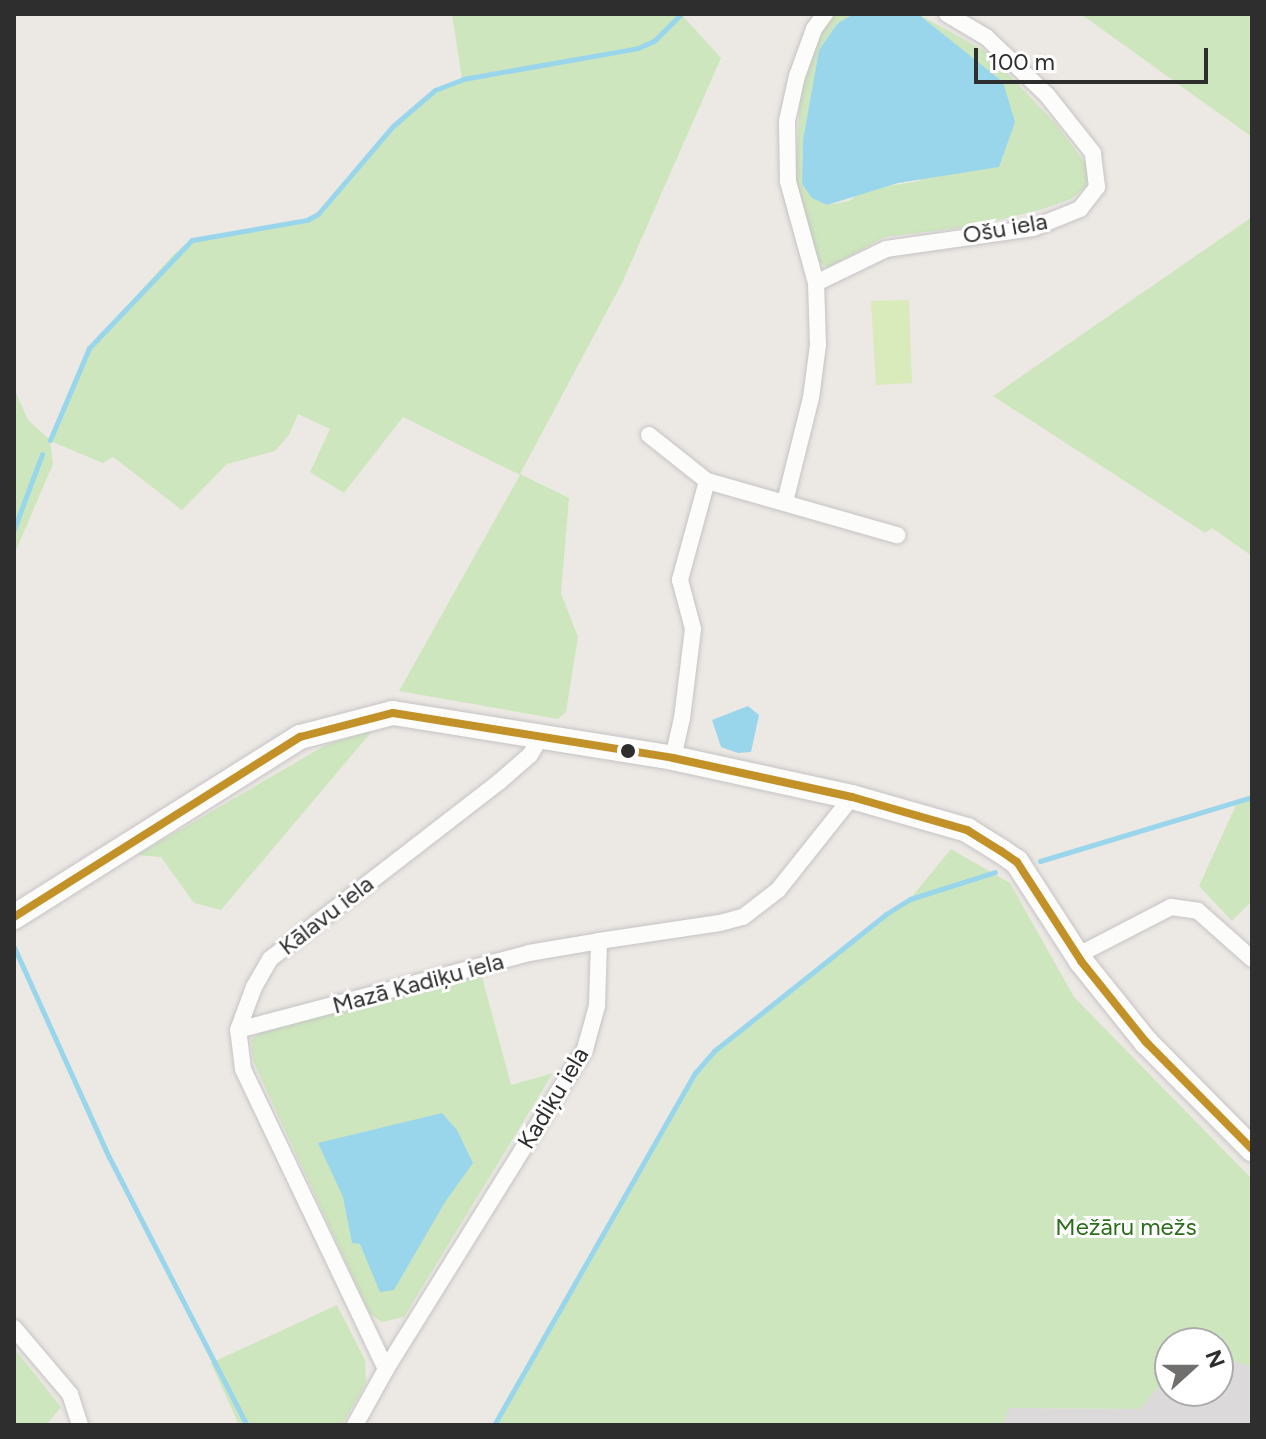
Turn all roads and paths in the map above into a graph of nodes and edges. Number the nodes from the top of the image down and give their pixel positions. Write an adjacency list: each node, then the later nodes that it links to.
1 (825, 14): 3 (street)
2 (947, 14): 3 (street, Ošu iela)
3 (816, 283): 6 (street)
4 (649, 435): 5 (street)
5 (707, 481): 6 (street); 9 (street)
6 (785, 502): 7 (street)
7 (897, 535)
8 (541, 737): 9 (street); 11 (street); 15 (street, Kālavu iela)
9 (673, 758): 10 (street)
10 (852, 797): 12 (street); 14 (street)
11 (14, 917)
12 (599, 941): 15 (street, Mazā Kadiķu iela); 18 (street, Kadiķu iela)
13 (1252, 959): 14 (street)
14 (1081, 961): 16 (street)
15 (238, 1030): 18 (street, Kālavu iela)
16 (1252, 1149)
17 (14, 1328): 19 (street)
18 (386, 1369): 20 (street, Kadiķu iela)
19 (80, 1425)
20 (355, 1425)

